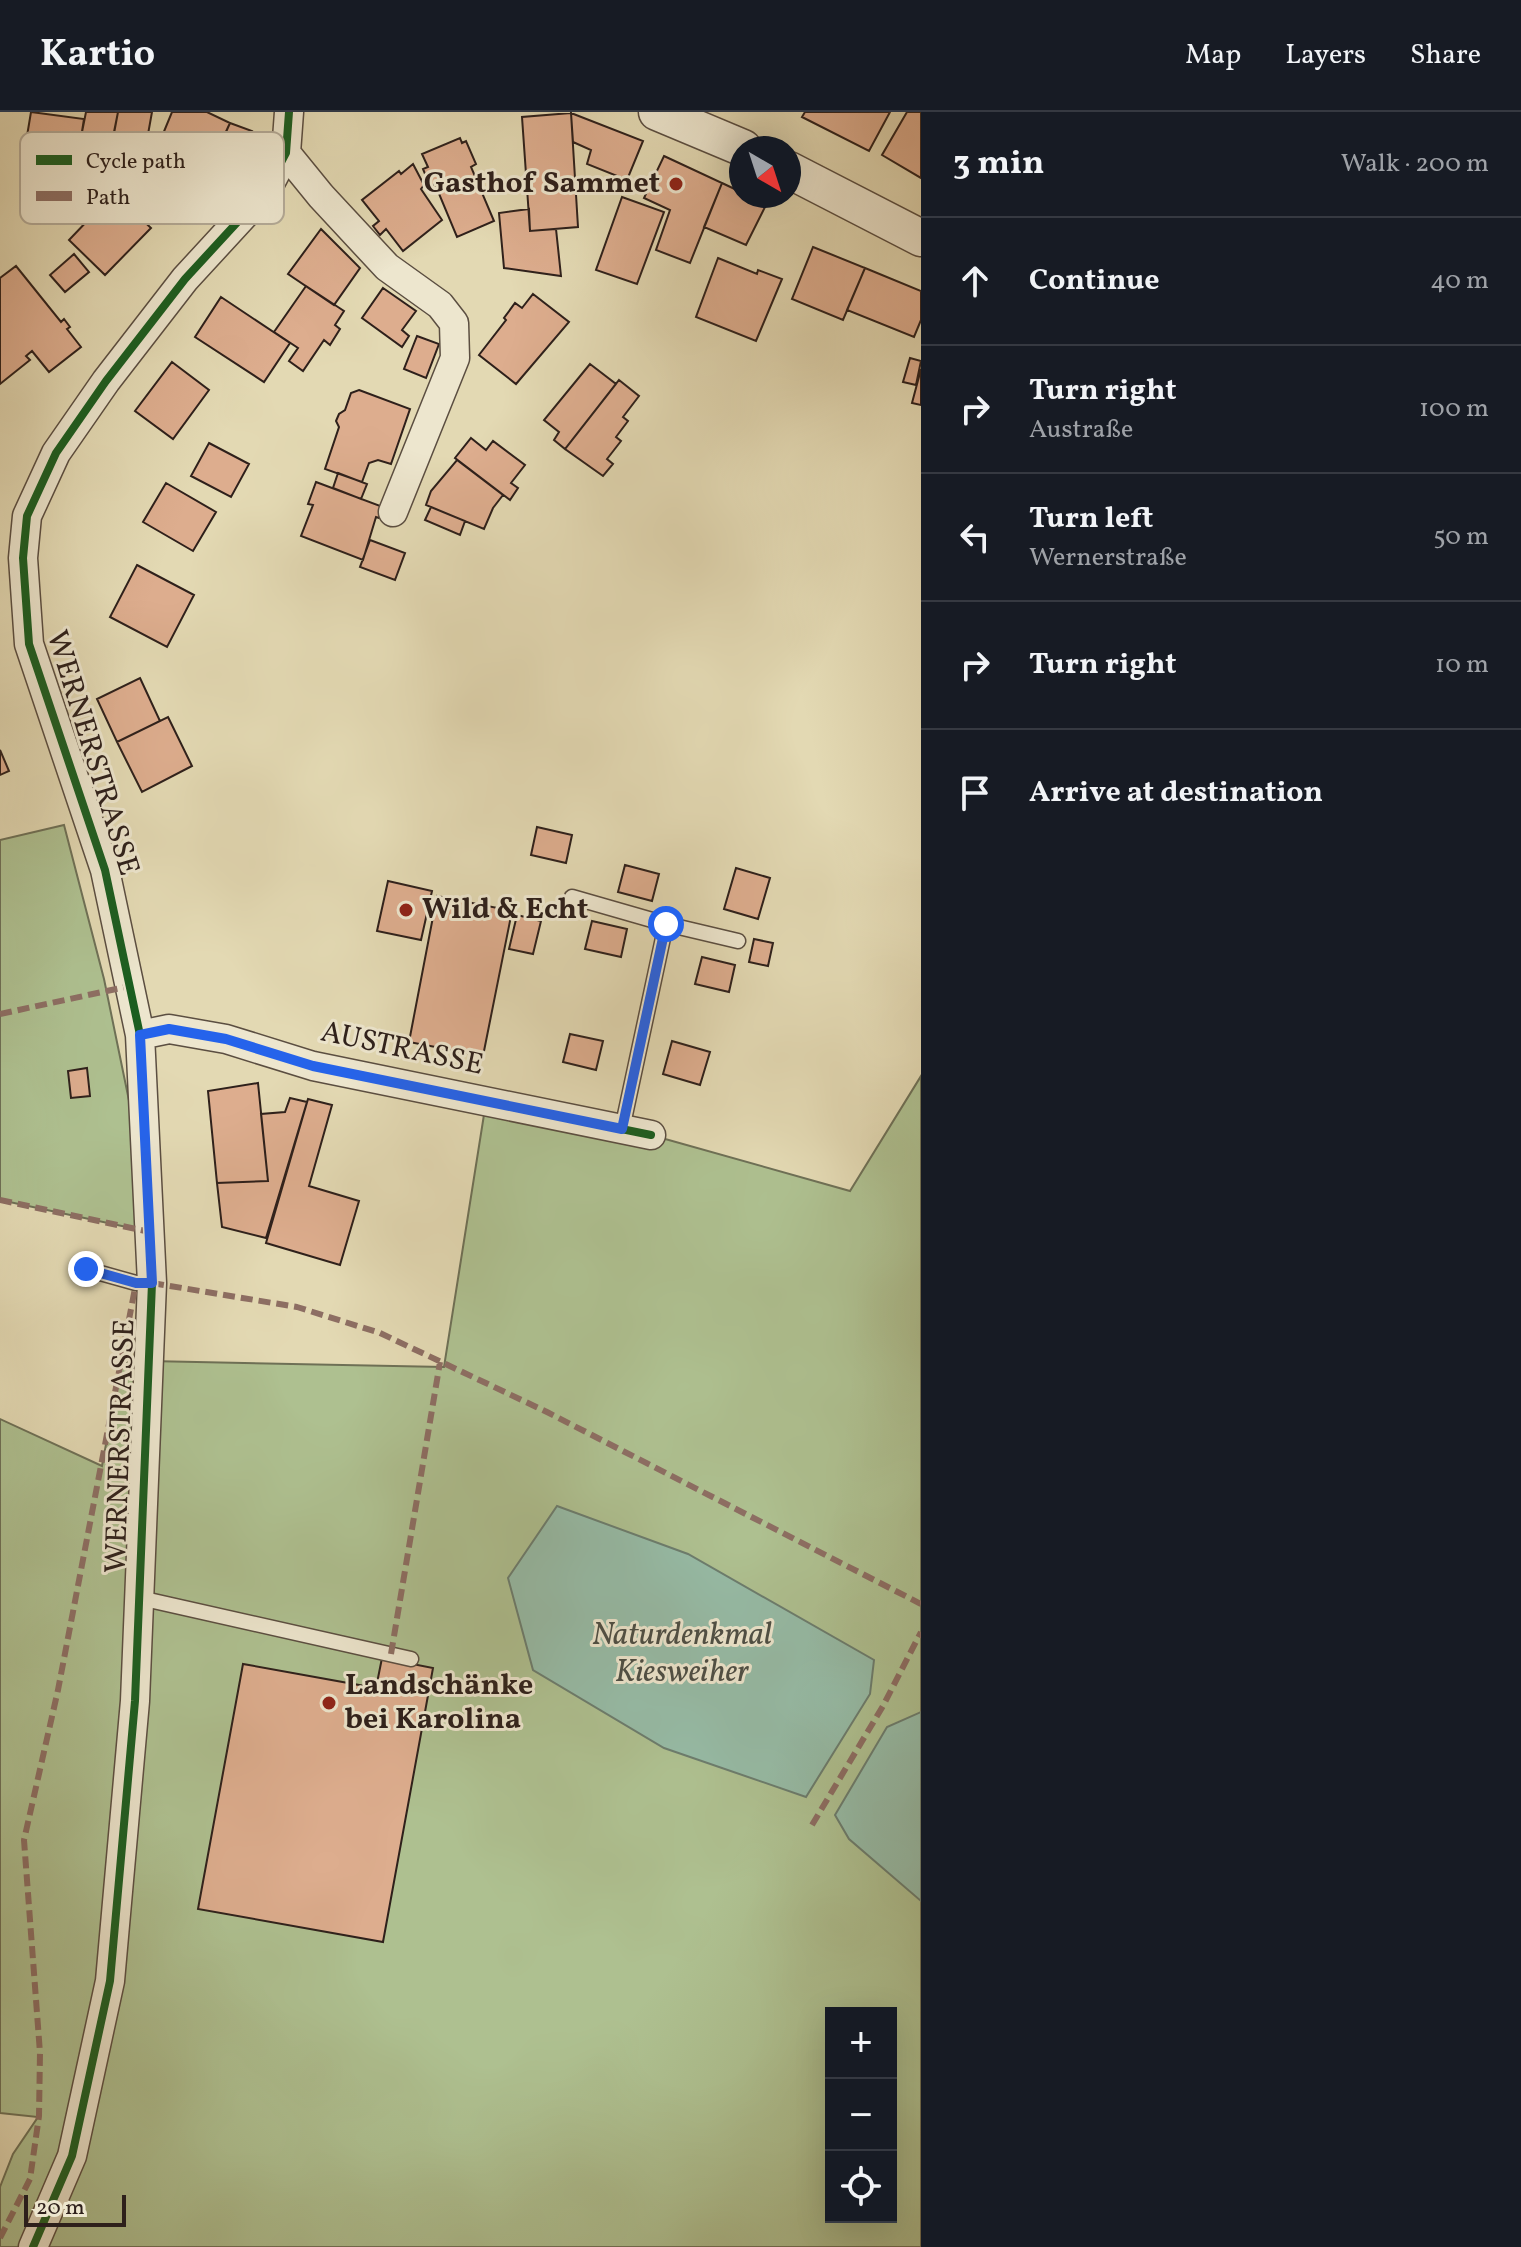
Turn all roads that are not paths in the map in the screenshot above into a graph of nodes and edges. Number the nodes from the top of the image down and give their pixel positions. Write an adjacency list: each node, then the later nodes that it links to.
1 (289, 112): 4 (street, WERNERSTRASSE)
2 (657, 112): 3 (street)
3 (729, 142)
4 (286, 153): 5 (street, WERNERSTRASSE); 9 (street)
5 (284, 157)
6 (801, 176): 8 (street)
7 (236, 224): 10 (street, WERNERSTRASSE)
8 (921, 238)
9 (393, 512)
10 (12, 566): 14 (street, WERNERSTRASSE)
11 (572, 897): 12 (lane)
12 (666, 924): 13 (lane); 15 (lane)
13 (738, 941)
14 (140, 1035): 15 (street, AUSTRASSE); 18 (street, WERNERSTRASSE)
15 (622, 1129): 16 (street, AUSTRASSE)
16 (651, 1135)
17 (86, 1269): 18 (lane)
18 (152, 1283): 19 (street, WERNERSTRASSE)
19 (140, 1598): 20 (lane); 21 (street, WERNERSTRASSE)
20 (411, 1659)
21 (33, 2247)

